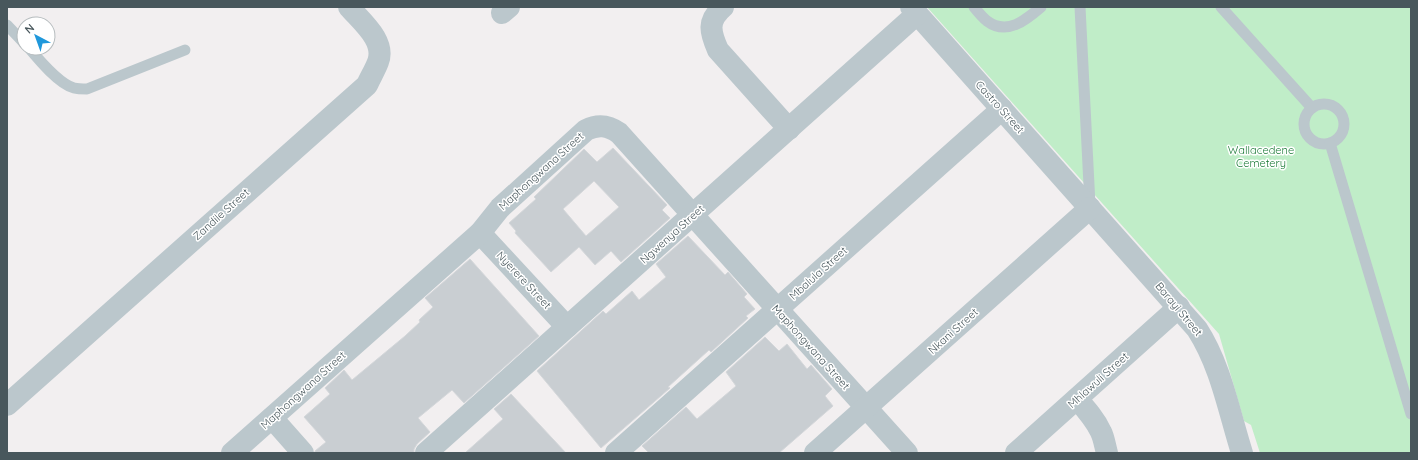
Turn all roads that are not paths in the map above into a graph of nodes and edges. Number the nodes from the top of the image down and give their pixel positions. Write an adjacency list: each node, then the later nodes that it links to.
1 (349, 7): 23 (street, Zandile Street)
2 (723, 7): 14 (street)
3 (974, 7): 4 (lane)
4 (1040, 7)
5 (1080, 7): 16 (lane)
6 (1221, 7): 12 (lane)
7 (914, 11): 13 (street, Castro Street); 14 (street, Ngwenya Street)
8 (7, 25): 9 (lane)
9 (16, 35)
10 (185, 50): 11 (lane)
11 (36, 56)
12 (1312, 108): 15 (lane); 15 (lane)
13 (1002, 109): 16 (street, Castro Street); 20 (street, Mbalula Street)
14 (789, 129): 17 (street, Ngwenya Street)
15 (1330, 143): 25 (lane)
16 (1090, 208): 19 (street, Barayi Street); 24 (street, Nkani Street)
17 (692, 215): 18 (street, Maphongwana Street); 20 (street, Maphongwana Street); 21 (street, Ngwenya Street)
18 (480, 233): 21 (street, Nyerere Street); 26 (street, Maphongwana Street)
19 (1179, 307): 22 (street, Mhlawuli Street); 35 (street, Barayi Street)
20 (777, 309): 24 (street, Maphongwana Street); 30 (street, Mbalula Street)
21 (567, 327): 29 (street, Ngwenya Street)
22 (1077, 399): 33 (street, Mhlawuli Street); 34 (street)
23 (7, 405)
24 (866, 408): 31 (street, Nkani Street); 32 (street, Maphongwana Street)
25 (1411, 414)
26 (272, 418): 27 (street, Maphongwana Street); 28 (street)
27 (232, 453)
28 (303, 453)
29 (426, 453)
30 (616, 453)
31 (816, 453)
32 (907, 453)
33 (1016, 453)
34 (1107, 453)
35 (1242, 453)

